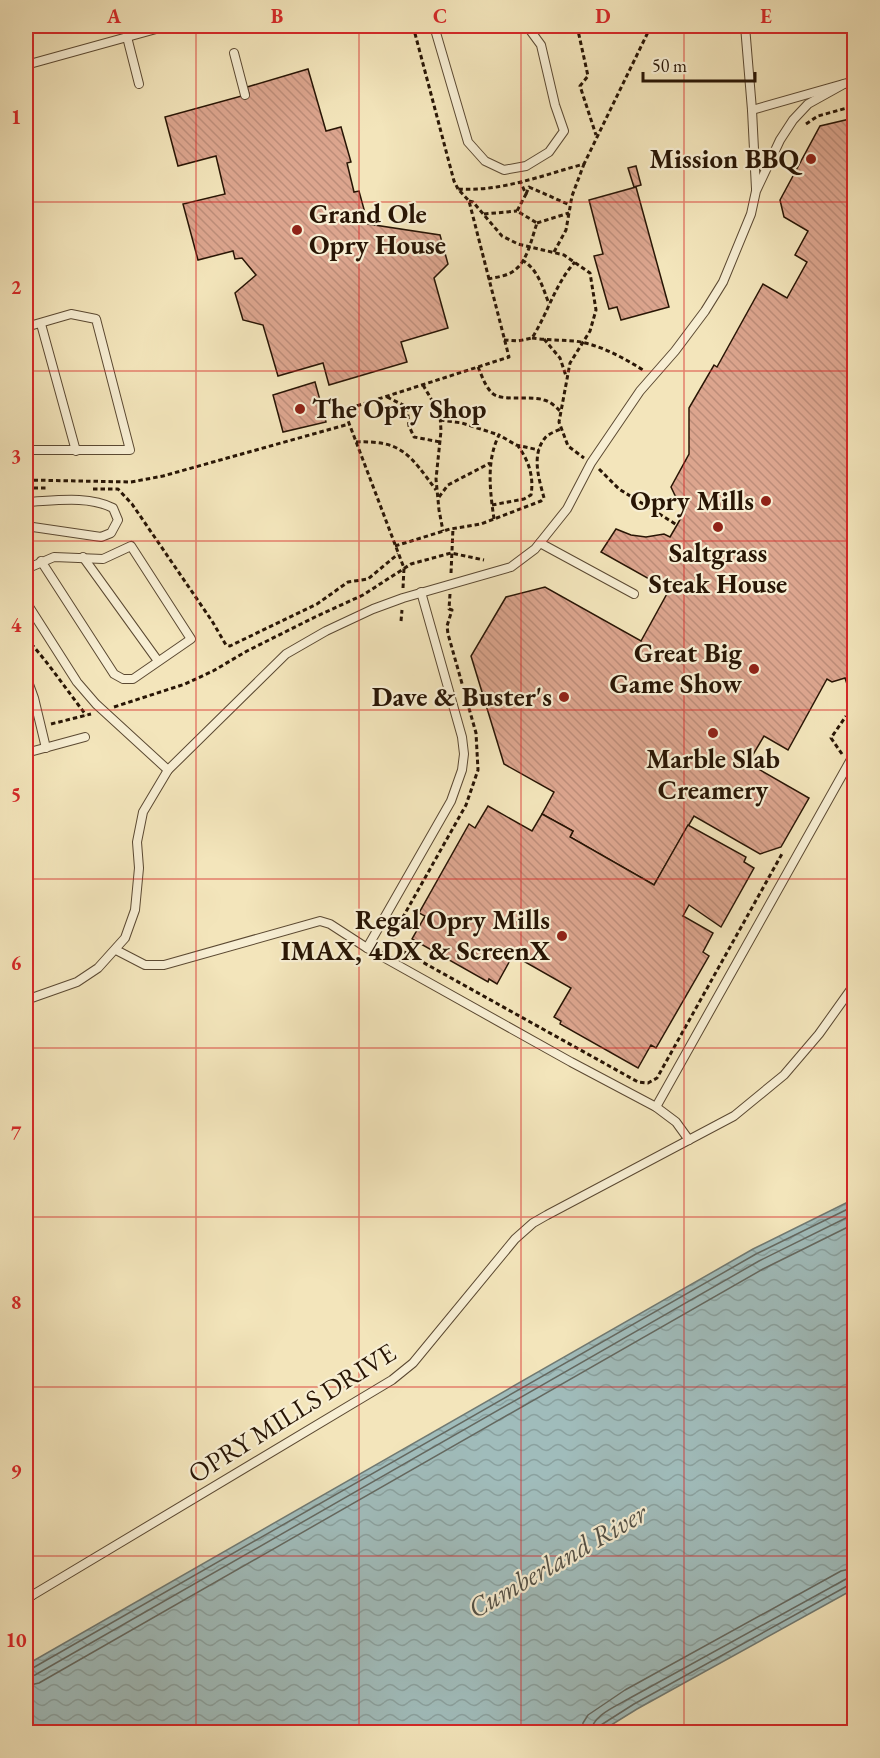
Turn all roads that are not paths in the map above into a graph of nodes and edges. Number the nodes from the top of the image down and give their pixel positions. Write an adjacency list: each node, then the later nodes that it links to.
1 (167, 26): 5 (lane)
2 (434, 26): 3 (lane)
3 (527, 26)
4 (745, 26): 12 (lane)
5 (127, 37): 7 (lane); 9 (lane)
6 (234, 53): 11 (lane)
7 (26, 65)
8 (855, 81): 10 (lane)
9 (139, 84)
10 (844, 84): 12 (lane); 13 (lane)
11 (245, 95)
12 (752, 110): 13 (lane)
13 (756, 191): 20 (lane)
14 (41, 324): 15 (lane); 17 (lane); 17 (lane)
15 (26, 327)
16 (26, 448): 17 (lane)
17 (76, 451)
18 (26, 502): 19 (lane)
19 (26, 526)
20 (540, 543): 24 (lane); 25 (lane)
21 (83, 557): 22 (lane); 27 (lane); 27 (lane)
22 (41, 561): 23 (lane); 27 (lane)
23 (26, 569)
24 (421, 592): 33 (lane); 34 (lane)
25 (634, 594)
26 (26, 602): 33 (lane)
27 (158, 662)
28 (26, 676): 30 (lane)
29 (85, 737): 30 (lane)
30 (45, 748): 31 (lane)
31 (26, 753)
32 (855, 754): 38 (lane)
33 (168, 770): 35 (lane)
34 (367, 948): 35 (lane); 38 (lane)
35 (116, 950): 37 (lane)
36 (855, 985): 39 (lane, OPRY MILLS DRIVE)
37 (26, 1000)
38 (656, 1107): 39 (lane)
39 (689, 1140): 41 (lane, OPRY MILLS DRIVE)
40 (26, 1578): 41 (lane)
41 (28, 1598)

